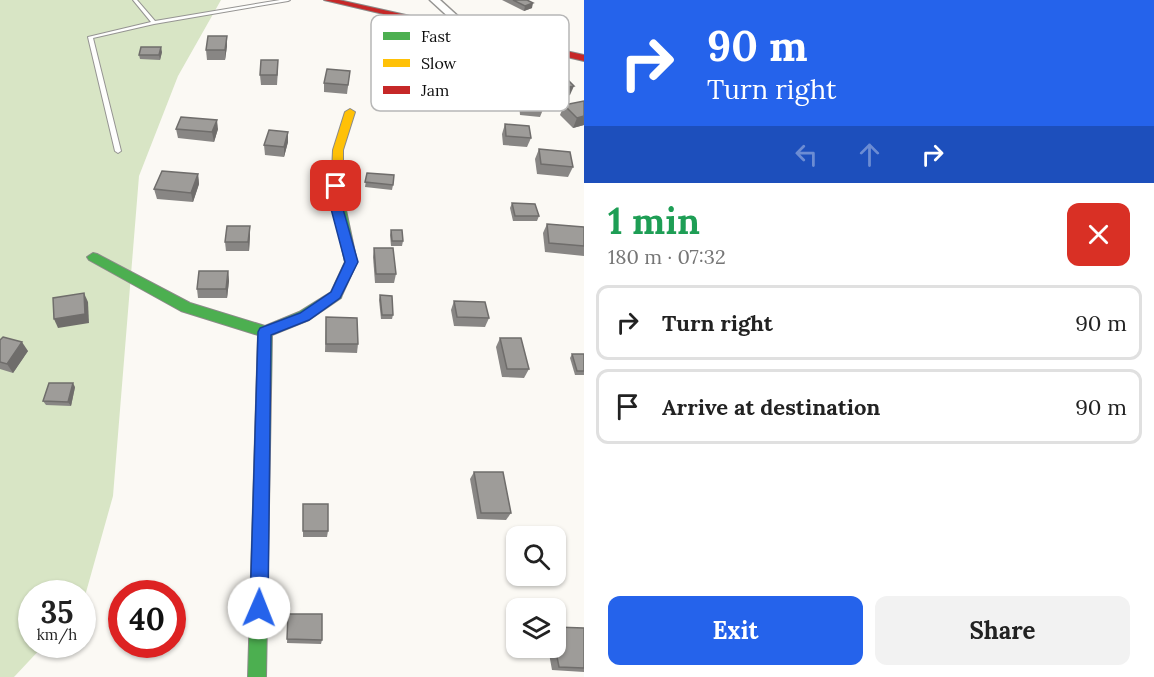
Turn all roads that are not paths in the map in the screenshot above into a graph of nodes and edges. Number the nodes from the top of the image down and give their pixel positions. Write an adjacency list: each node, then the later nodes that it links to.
1 (135, 0): 7 (lane)
2 (288, 0): 7 (lane)
3 (328, 0): 5 (street)
4 (435, 0): 6 (street)
5 (395, 15)
6 (451, 15)
7 (154, 23): 11 (lane)
8 (569, 55): 9 (street)
9 (584, 58)
10 (350, 112): 13 (street)
11 (118, 151)
12 (93, 257): 13 (street)
13 (265, 332): 14 (street)
14 (257, 677)

